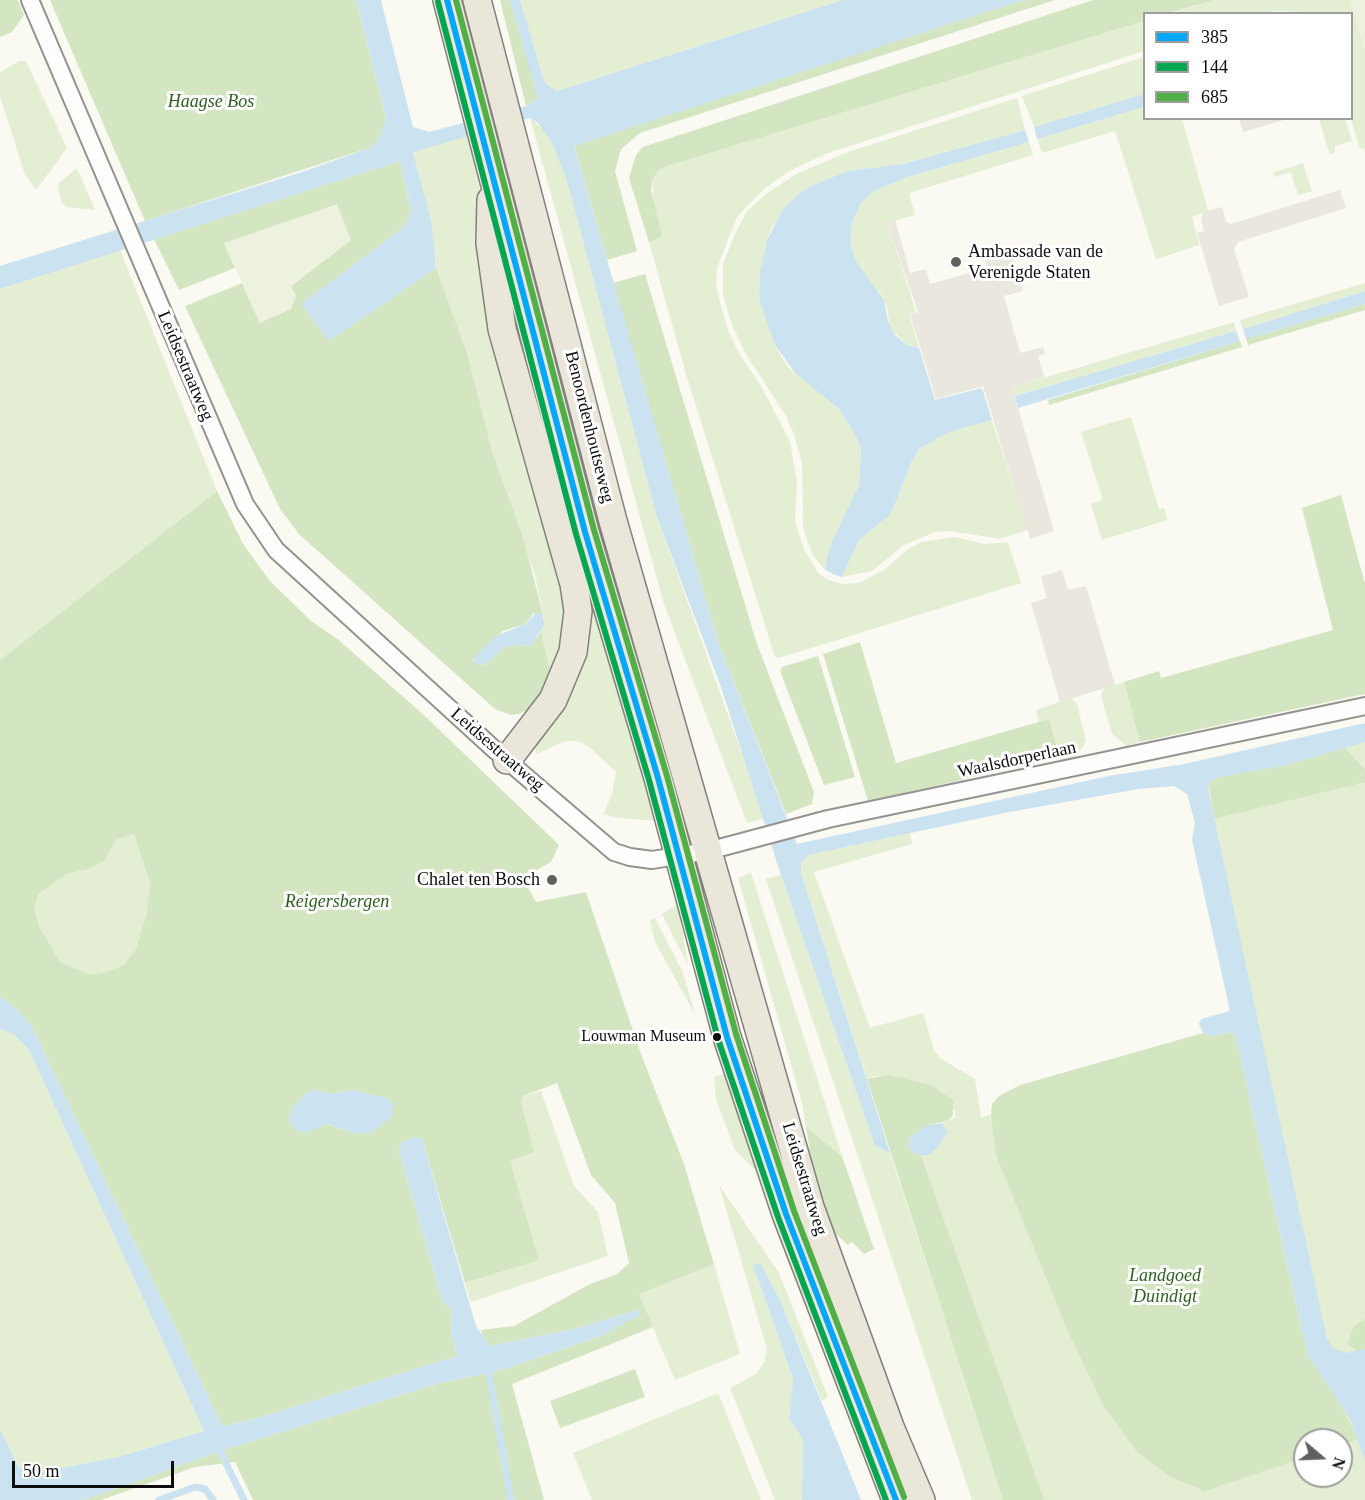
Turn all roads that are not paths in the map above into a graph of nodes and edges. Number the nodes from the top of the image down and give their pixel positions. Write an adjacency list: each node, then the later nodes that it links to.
1 (30, 0): 6 (street, Leidsestraatweg)
2 (447, 0): 4 (main road, Benoordenhoutseweg)
3 (477, 0): 7 (main road, Benoordenhoutseweg)
4 (491, 163): 6 (main road); 8 (main road, Benoordenhoutseweg)
5 (1365, 706): 7 (street, Waalsdorperlaan)
6 (507, 760): 8 (street, Leidsestraatweg)
7 (708, 851): 8 (street, Waalsdorperlaan); 10 (main road, Leidsestraatweg)
8 (678, 855): 9 (main road, Leidsestraatweg)
9 (896, 1500)
10 (921, 1500)

